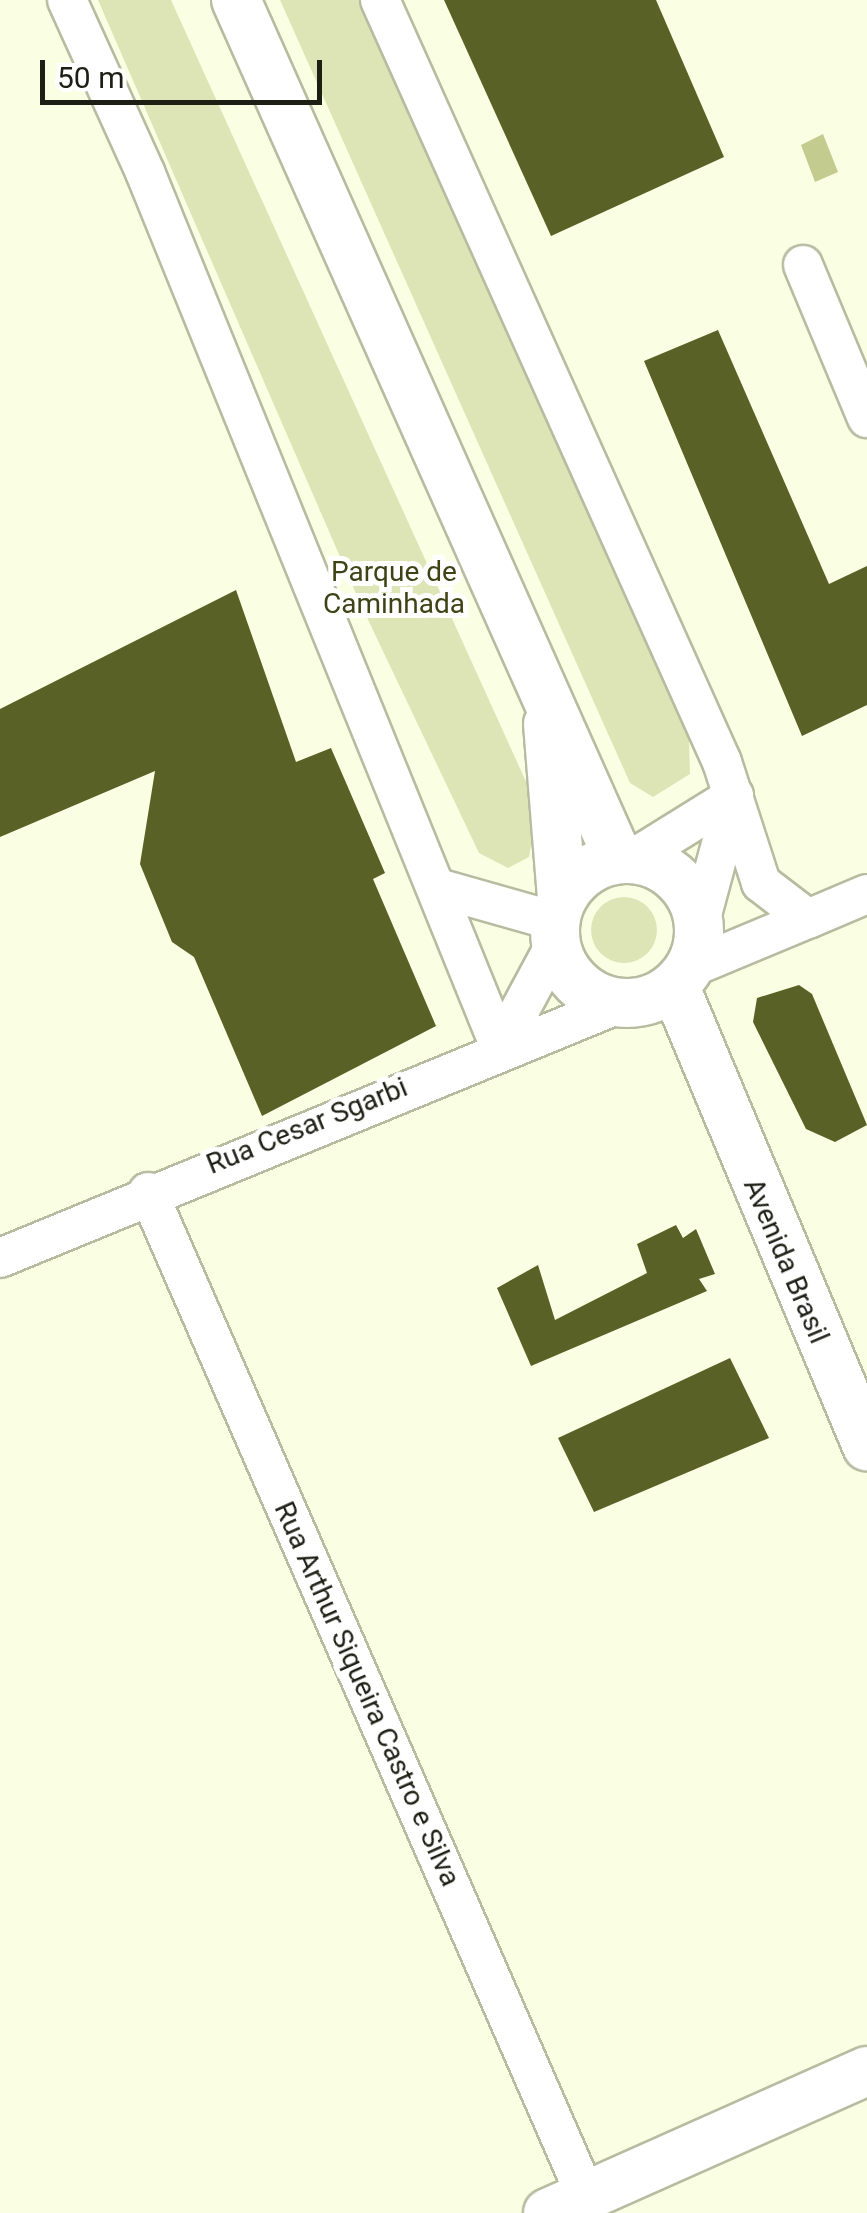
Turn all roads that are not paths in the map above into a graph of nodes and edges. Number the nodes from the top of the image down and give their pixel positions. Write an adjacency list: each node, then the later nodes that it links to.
1 (67, 0): 9 (street)
2 (236, 0): 6 (main road)
3 (380, 0): 7 (street)
4 (803, 265): 5 (street)
5 (867, 418)
6 (547, 700): 8 (main road); 12 (main road)
7 (734, 796): 8 (street); 11 (street); 13 (street)
8 (624, 859): 12 (main road); 13 (main road)
9 (438, 888): 12 (street); 15 (street)
10 (867, 894): 11 (street, Rua Cesar Sgarbi)
11 (808, 919): 14 (street, Rua Cesar Sgarbi)
12 (557, 921): 14 (main road); 15 (street)
13 (700, 922): 14 (main road)
14 (656, 990): 15 (street, Rua Cesar Sgarbi); 18 (main road, Avenida Brasil)
15 (500, 1047): 16 (street, Rua Cesar Sgarbi)
16 (148, 1192): 17 (street, Rua Cesar Sgarbi); 20 (street, Rua Arthur Siqueira Castro e Silva)
17 (0, 1258)
18 (867, 1446)
19 (867, 2071): 20 (main road)
20 (567, 2204)

